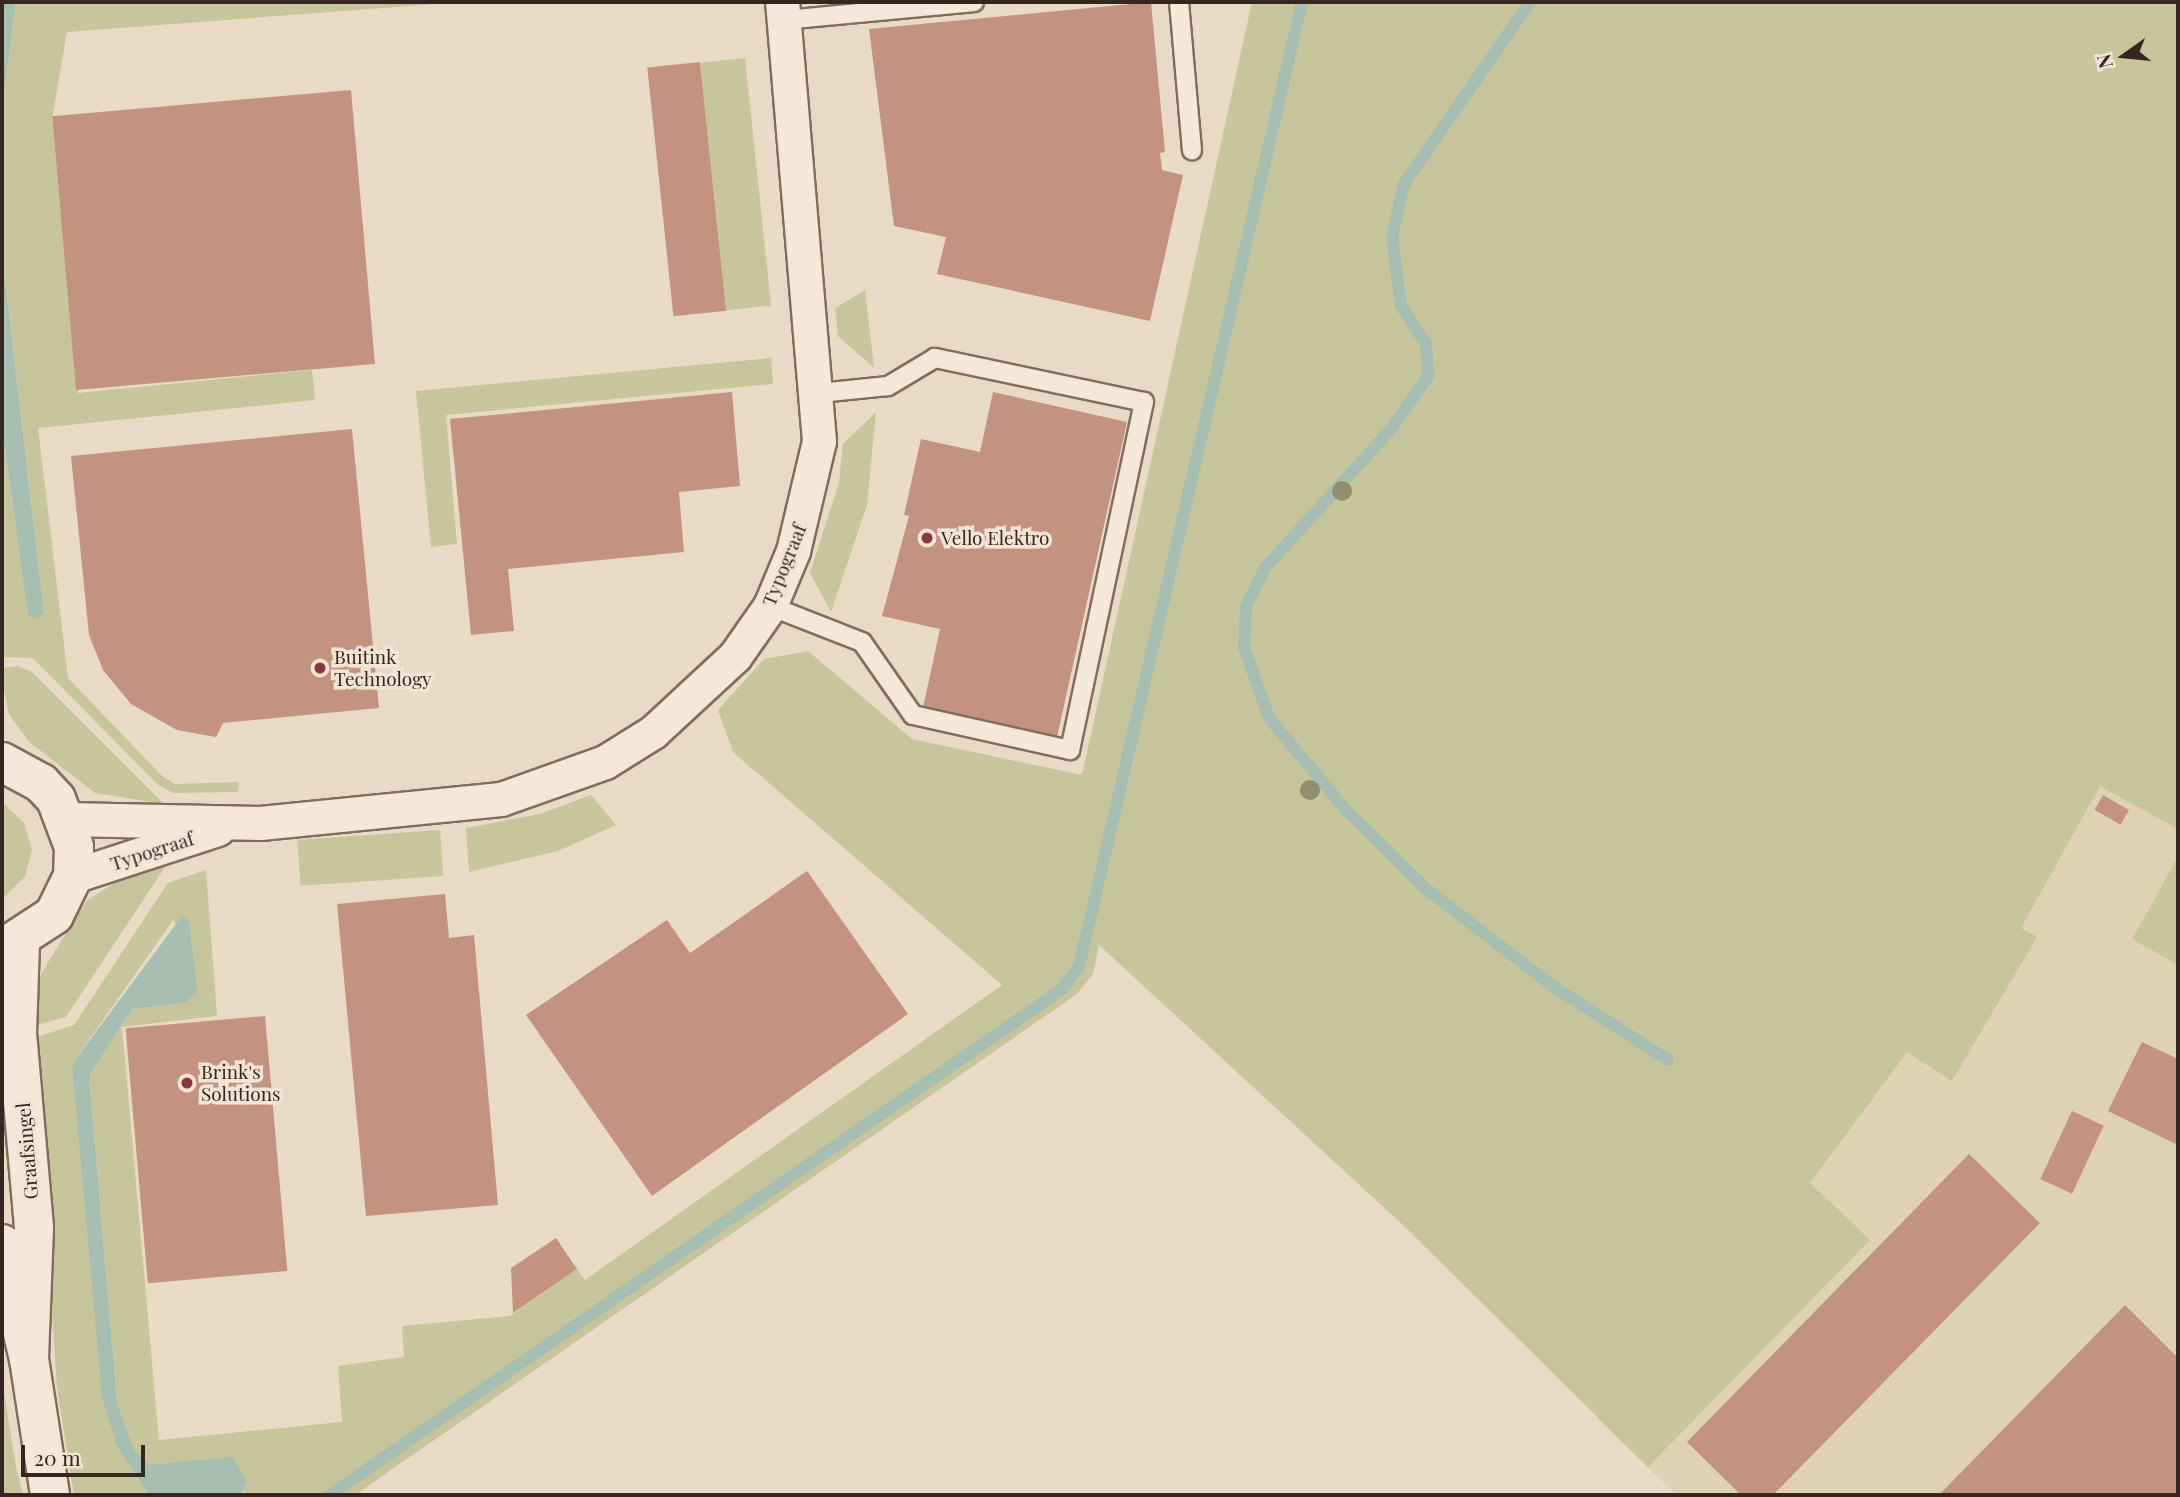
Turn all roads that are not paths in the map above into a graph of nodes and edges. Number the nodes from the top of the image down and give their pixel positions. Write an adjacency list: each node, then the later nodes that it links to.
1 (974, 2): 3 (lane)
2 (1179, 2): 4 (lane)
3 (783, 11): 5 (street, Typograaf)
4 (1192, 150)
5 (819, 393): 6 (street, Typograaf); 6 (lane)
6 (769, 606): 9 (street, Typograaf)
7 (2, 762): 8 (street)
8 (67, 819): 9 (street, Typograaf); 10 (street)
9 (230, 825): 10 (street, Typograaf)
10 (72, 876): 11 (street)
11 (11, 946): 13 (street, Graafsingel)
12 (2, 1244): 13 (street, Graafsingel)
13 (29, 1359): 14 (street, Graafsingel)
14 (50, 1495)

